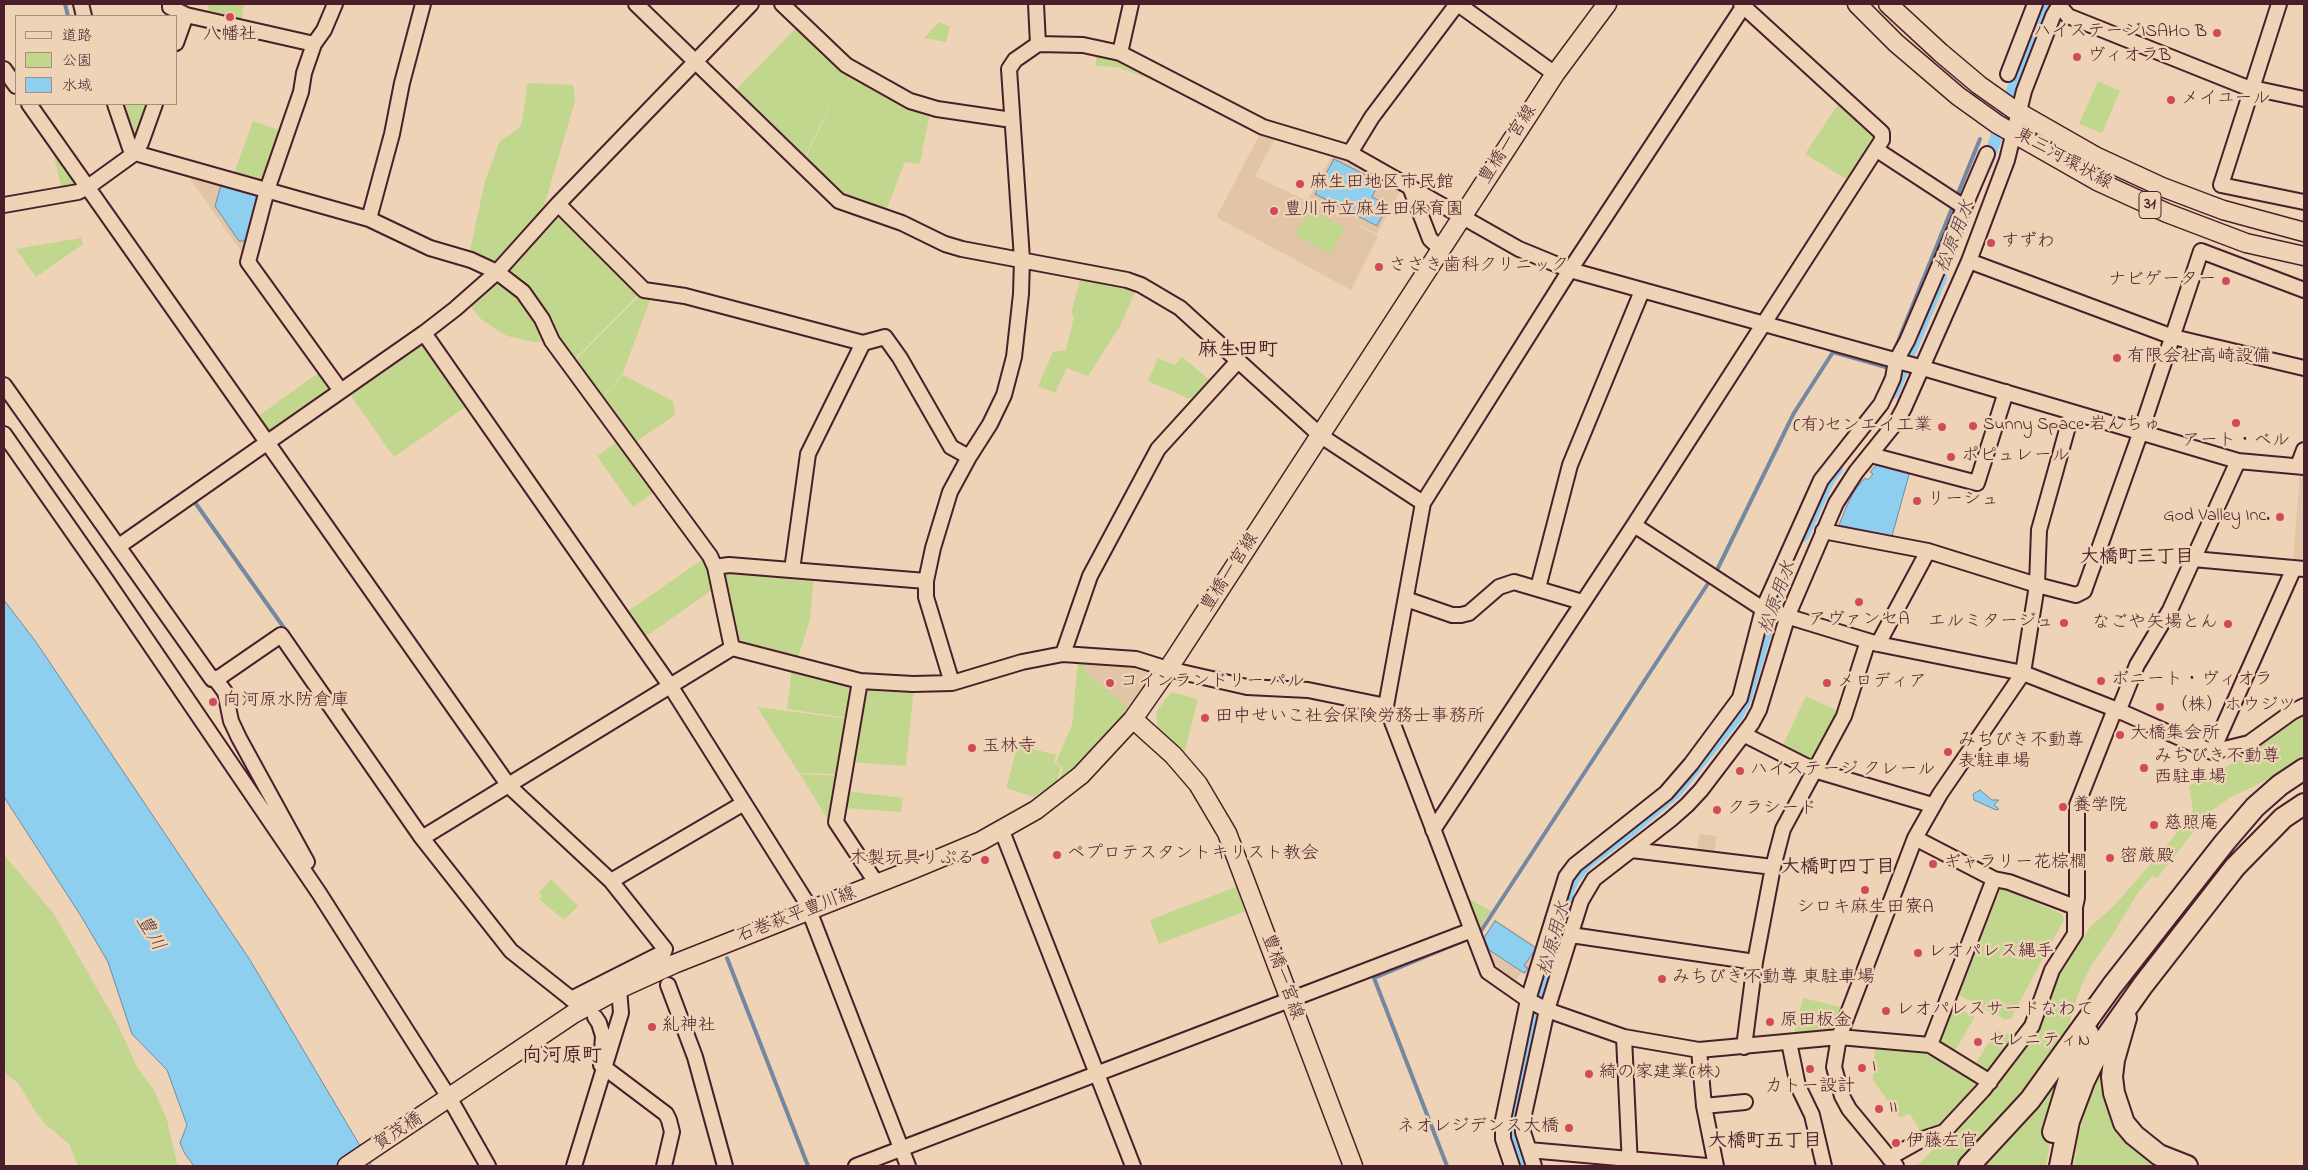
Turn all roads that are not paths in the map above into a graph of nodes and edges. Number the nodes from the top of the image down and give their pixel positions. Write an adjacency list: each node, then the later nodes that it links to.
1 (170, 4): 17 (street)
2 (335, 4): 19 (street)
3 (423, 4): 47 (street)
4 (636, 4): 22 (street)
5 (751, 4): 22 (street)
6 (782, 4): 33 (street)
7 (1036, 4): 20 (street)
8 (1131, 4): 21 (street)
9 (1457, 4): 24 (street); 36 (street)
10 (1607, 4): 24 (main road, 豊橋一宮線)
11 (1857, 4): 34 (main road, 東三河環状線 / 31)
12 (1888, 4): 32 (main road, 東三河環状線 / 31)
13 (2034, 4): 25 (street)
14 (2059, 4): 27 (street); 32 (street)
15 (2279, 4): 27 (street)
16 (1742, 6): 35 (street); 53 (street)
17 (186, 15): 18 (street); 19 (street)
18 (178, 37)
19 (314, 44): 41 (street)
20 (1038, 44): 21 (street); 33 (street)
21 (1120, 53): 36 (street)
22 (696, 62): 44 (street); 51 (street)
23 (4, 69): 26 (street)
24 (1555, 74): 46 (main road, 豊橋一宮線)
25 (2008, 74)
26 (15, 85)
27 (2252, 88): 28 (street); 42 (street)
28 (2304, 99)
29 (29, 105): 40 (street)
30 (115, 105): 37 (street)
31 (155, 105): 37 (street)
32 (2012, 108): 34 (street); 48 (main road, 東三河環状線 / 31)
33 (1012, 120): 51 (street)
34 (2006, 129): 50 (main road, 東三河環状線 / 31); 52 (street)
35 (1877, 150): 43 (street); 57 (street)
36 (1350, 153): 39 (street)
37 (135, 154): 40 (street); 41 (street)
38 (1987, 154): 43 (street)
39 (1410, 187): 46 (street); 49 (street)
40 (88, 188): 45 (street); 71 (street)
41 (267, 190): 47 (street); 65 (street)
42 (2304, 202)
43 (1958, 203): 62 (street)
44 (558, 204): 54 (street); 60 (street)
45 (4, 205)
46 (1464, 217): 49 (main road, 豊橋一宮線); 53 (street)
47 (369, 219): 54 (street)
48 (2304, 232)
49 (1442, 250): 70 (main road, 豊橋一宮線)
50 (2304, 256)
51 (1022, 259): 61 (street); 73 (street)
52 (1969, 262): 59 (street); 62 (street)
53 (1570, 270): 56 (street); 76 (street)
54 (497, 272): 58 (street); 82 (street)
55 (2304, 290): 59 (street)
56 (1642, 291): 57 (street); 87 (street)
57 (1763, 323): 62 (street); 77 (street)
58 (424, 333): 65 (street); 99 (street)
59 (2174, 337): 63 (street); 68 (street)
60 (863, 343): 73 (street); 84 (street)
61 (1238, 360): 70 (street); 93 (street)
62 (1908, 365): 66 (street); 72 (street); 90 (street)
63 (2304, 368)
64 (4, 385): 79 (street)
65 (341, 391): 71 (street)
66 (2006, 392): 67 (street); 72 (street)
67 (2072, 412): 68 (street); 86 (street)
68 (2141, 431): 75 (street); 86 (street)
69 (4, 434): 125 (street)
70 (1321, 436): 76 (street); 94 (main road, 豊橋一宮線)
71 (268, 442): 79 (street); 108 (street)
72 (1870, 455): 78 (street)
73 (969, 457): 85 (street)
74 (2302, 459): 75 (street)
75 (2238, 461): 81 (street)
76 (1423, 503): 88 (street)
77 (1634, 525): 89 (street); 90 (street)
78 (1823, 531): 80 (street); 90 (street)
79 (119, 546): 96 (street)
80 (1928, 551): 86 (street); 91 (street)
81 (2193, 559): 83 (street); 102 (street)
82 (715, 566): 84 (street); 92 (street)
83 (2299, 568): 105 (street)
84 (792, 570): 85 (street)
85 (926, 581): 98 (street)
86 (2037, 585): 95 (street)
87 (1538, 588): 88 (street); 89 (street)
88 (1406, 599): 100 (street)
89 (1582, 602): 114 (street)
90 (1774, 611): 91 (street); 104 (street); 135 (street)
91 (1873, 642): 95 (street); 107 (street)
92 (732, 648): 97 (street); 99 (street)
93 (1064, 654): 94 (street); 98 (street)
94 (1168, 669): 100 (street); 103 (main road, 豊橋一宮線)
95 (2023, 673): 102 (street); 112 (street)
96 (216, 680): 116 (street); 125 (street)
97 (860, 681): 98 (street); 124 (street)
98 (952, 683)
99 (671, 687): 108 (street); 110 (street)
100 (1386, 706): 114 (street)
101 (2304, 706): 105 (street)
102 (2117, 710): 105 (street); 126 (street)
103 (1132, 719): 115 (main road, 石巻萩平豊川線); 133 (main road, 豊橋一宮線)
104 (1745, 735): 107 (street); 119 (street)
105 (2212, 752)
106 (2304, 769): 118 (highway)
107 (1814, 770): 112 (street); 121 (street)
108 (509, 786): 116 (street); 123 (street)
109 (2304, 791): 118 (highway)
110 (744, 804): 123 (street); 127 (street)
111 (2304, 804): 120 (highway)
112 (1932, 805): 117 (street)
113 (2304, 822): 120 (highway)
114 (1433, 830): 128 (street)
115 (1002, 831): 124 (main road, 石巻萩平豊川線); 145 (street)
116 (422, 838): 123 (street)
117 (1915, 838): 122 (street); 139 (street)
118 (2225, 842): 134 (highway)
119 (1632, 850): 121 (street); 129 (street)
120 (2252, 850): 136 (highway)
121 (1773, 867): 130 (street)
122 (1994, 879): 126 (street); 141 (street)
123 (611, 881)
124 (877, 884): 127 (main road, 石巻萩平豊川線)
125 (319, 893): 147 (street)
126 (2074, 907): 146 (street)
127 (810, 911): 132 (main road, 石巻萩平豊川線); 151 (street)
128 (1472, 930): 133 (street); 135 (street)
129 (1571, 936): 130 (street); 135 (street)
130 (1755, 962): 142 (street)
131 (668, 985): 160 (street)
132 (619, 988): 144 (street); 147 (main road, 石巻萩平豊川線)
133 (1290, 1000): 145 (street); 164 (main road, 豊橋一宮線)
134 (2101, 1001): 170 (highway); 171 (highway)
135 (1537, 1004): 138 (street); 152 (street); 165 (street)
136 (2129, 1006): 172 (highway); 173 (highway)
137 (595, 1017): 144 (street)
138 (1624, 1037): 143 (street); 153 (street)
139 (1839, 1037): 140 (street); 141 (street); 154 (street)
140 (1789, 1042): 142 (street); 169 (street)
141 (1930, 1045): 146 (street)
142 (1744, 1047): 143 (street)
143 (1699, 1050): 149 (street)
144 (605, 1068): 158 (street); 159 (street)
145 (1098, 1074): 151 (street); 163 (street)
146 (1990, 1082): 154 (street)
147 (450, 1099): 150 (street); 155 (main road, 賀茂橋)
148 (1745, 1102): 149 (street)
149 (1704, 1106): 168 (street)
150 (468, 1133): 156 (street); 157 (street)
151 (901, 1148): 161 (street); 162 (street)
152 (1529, 1150): 153 (street); 166 (street)
153 (1629, 1162): 167 (street)
154 (1892, 1162)
155 (347, 1166)
156 (479, 1166)
157 (488, 1166)
158 (574, 1166)
159 (664, 1166)
160 (725, 1166)
161 (856, 1166)
162 (908, 1166)
163 (1133, 1166)
164 (1353, 1166)
165 (1512, 1166)
166 (1534, 1166)
167 (1707, 1166)
168 (1716, 1166)
169 (1824, 1166)
170 (1969, 1166)
171 (2047, 1166)
172 (2060, 1166)
173 (2187, 1166)

